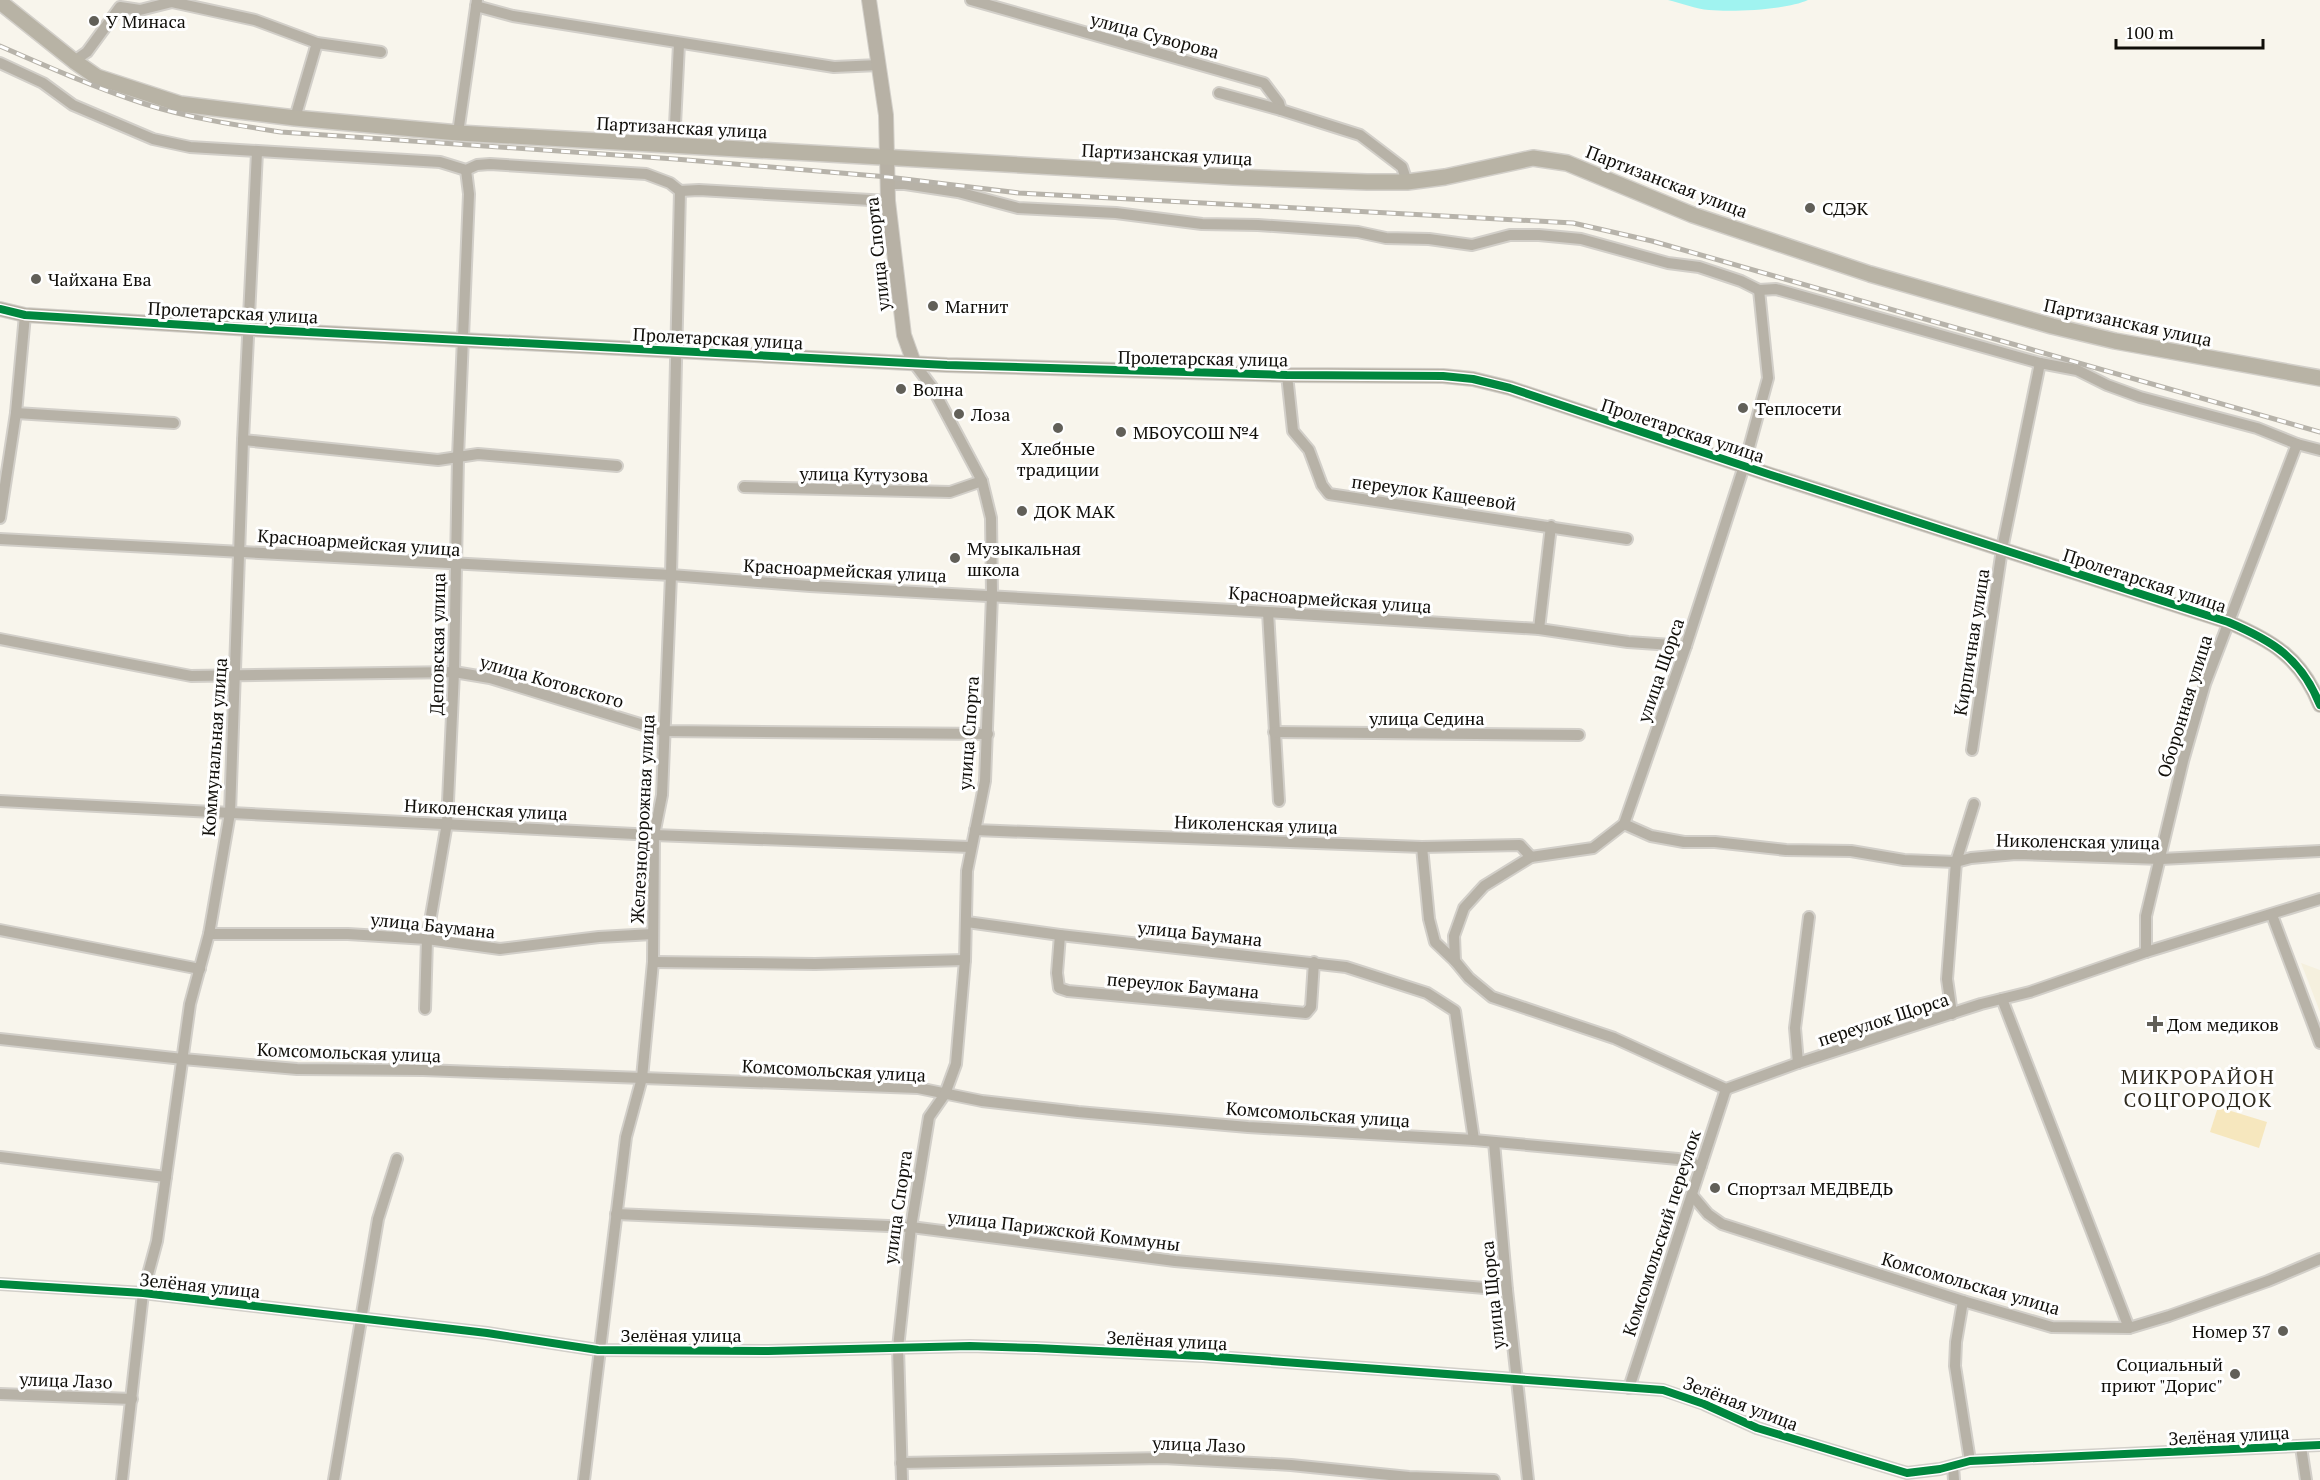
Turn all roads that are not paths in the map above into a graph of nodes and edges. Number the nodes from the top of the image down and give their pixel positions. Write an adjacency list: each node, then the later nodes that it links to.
1 (869, 0): 10 (street, улица Спорта)
2 (971, 0): 12 (street, улица Суворова)
3 (477, 3): 6 (street); 15 (street)
4 (2, 5): 8 (main road, Партизанская улица)
5 (317, 43): 7 (street); 8 (street); 13 (street)
6 (679, 44): 10 (street); 14 (street)
7 (381, 52)
8 (74, 61): 13 (main road, Партизанская улица)
9 (0, 63): 16 (street)
10 (879, 65): 17 (street, улица Спорта)
11 (1219, 93): 12 (street)
12 (1281, 110): 19 (street)
13 (295, 118): 15 (main road, Партизанская улица)
14 (675, 125)
15 (458, 133): 17 (main road, Партизанская улица)
16 (257, 152): 18 (street); 25 (street, Коммунальная улица)
17 (888, 158): 19 (main road, Партизанская улица); 20 (street, улица Спорта)
18 (466, 170): 21 (street); 26 (street, Деповская улица)
19 (1407, 182): 31 (main road, Партизанская улица)
20 (888, 184): 22 (street, улица Спорта); 23 (street)
21 (680, 192): 22 (street); 27 (street, Железнодорожная улица)
22 (888, 201): 28 (street, улица Спорта)
23 (1759, 290): 29 (street); 39 (street, улица Щорса)
24 (9, 310): 25 (street, Пролетарская улица); 32 (street)
25 (250, 329): 26 (street, Пролетарская улица); 34 (street, Коммунальная улица)
26 (462, 340): 27 (street, Пролетарская улица); 37 (street, Деповская улица)
27 (677, 351): 28 (street, Пролетарская улица); 49 (street, Железнодорожная улица)
28 (914, 363): 30 (street, Пролетарская улица); 40 (street, улица Спорта)
29 (2040, 363): 35 (street); 46 (street, Кирпичная улица)
30 (1287, 375): 39 (street, Пролетарская улица); 43 (street, переулок Кащеевой)
31 (2320, 378)
32 (16, 412): 33 (street); 42 (street)
33 (174, 423)
34 (243, 440): 37 (street); 47 (street, Коммунальная улица)
35 (2297, 444): 36 (street); 52 (street, Оборонная улица)
36 (2320, 450)
37 (458, 457): 38 (street); 48 (street, Деповская улица)
38 (617, 466)
39 (1744, 466): 46 (street, Пролетарская улица); 55 (street, улица Щорса)
40 (982, 481): 41 (street, улица Кутузова); 50 (street, улица Спорта)
41 (744, 487)
42 (0, 518)
43 (1551, 526): 45 (street, переулок Кащеевой); 53 (street)
44 (0, 539): 47 (street, Красноармейская улица)
45 (1627, 539)
46 (2002, 549): 52 (street, Пролетарская улица); 63 (street, Кирпичная улица)
47 (240, 551): 48 (street, Красноармейская улица); 57 (street, Коммунальная улица)
48 (455, 565): 49 (street, Красноармейская улица); 56 (street, Деповская улица)
49 (671, 575): 50 (street, Красноармейская улица); 59 (street, Железнодорожная улица)
50 (992, 595): 51 (street, Красноармейская улица); 61 (street, улица Спорта)
51 (1268, 612): 53 (street, Красноармейская улица); 60 (street)
52 (2228, 622): 58 (street, Пролетарская улица); 76 (street, Оборонная улица)
53 (1539, 629): 55 (street, Красноармейская улица)
54 (0, 639): 57 (street, улица Котовского)
55 (1686, 646): 69 (street, улица Щорса)
56 (454, 672): 57 (street, улица Котовского); 59 (street, улица Котовского); 68 (street, Деповская улица)
57 (235, 677): 67 (street, Коммунальная улица)
58 (2320, 705)
59 (663, 731): 61 (street, улица Котовского); 71 (street, Железнодорожная улица)
60 (1274, 732): 62 (street, улица Седина); 65 (street)
61 (988, 734): 70 (street, улица Спорта)
62 (1580, 735)
63 (1972, 750)
64 (0, 801): 67 (street, Николенская улица)
65 (1279, 801)
66 (1974, 804): 77 (street)
67 (230, 813): 68 (street, Николенская улица); 83 (street, Коммунальная улица)
68 (447, 823): 71 (street, Николенская улица); 86 (street, Деповская улица)
69 (1624, 824): 75 (street); 77 (street, Николенская улица)
70 (975, 830): 72 (street, улица Спорта); 73 (street, Николенская улица)
71 (654, 835): 72 (street, Николенская улица); 84 (street, Железнодорожная улица)
72 (970, 847): 81 (street, улица Спорта)
73 (1422, 847): 75 (street, Николенская улица); 89 (street)
74 (2320, 850): 76 (street, Николенская улица)
75 (1531, 857): 89 (street)
76 (2161, 859): 77 (street, Николенская улица); 87 (street, Оборонная улица)
77 (1956, 862): 95 (street)
78 (2320, 899): 79 (street, переулок Щорса)
79 (2271, 915): 87 (street, переулок Щорса); 97 (street)
80 (1809, 917): 99 (street)
81 (966, 922): 85 (street, улица Баумана); 88 (street, улица Спорта)
82 (0, 930): 92 (street)
83 (209, 934): 86 (street, улица Баумана); 92 (street, Коммунальная улица)
84 (653, 934): 86 (street, улица Баумана); 90 (street, Железнодорожная улица)
85 (1060, 935): 91 (street, улица Баумана); 91 (street, переулок Баумана)
86 (427, 939): 94 (street, Деповская улица)
87 (2146, 952): 93 (street, переулок Щорса)
88 (965, 960): 90 (street); 102 (street, улица Спорта)
89 (1455, 961): 101 (street)
90 (653, 962): 100 (street, Железнодорожная улица)
91 (1314, 962): 103 (street, улица Баумана)
92 (200, 969): 98 (street, Коммунальная улица)
93 (2002, 999): 95 (street, переулок Щорса); 118 (street)
94 (425, 1009)
95 (1952, 1014): 99 (street, переулок Щорса)
96 (0, 1039): 98 (street, Комсомольская улица)
97 (2320, 1043)
98 (183, 1059): 100 (street, Комсомольская улица); 108 (street, Коммунальная улица)
99 (1798, 1063): 101 (street, переулок Щорса)
100 (642, 1078): 102 (street, Комсомольская улица); 110 (street, Железнодорожная улица)
101 (1726, 1089): 107 (street, Комсомольский переулок)
102 (945, 1094): 103 (street, Комсомольская улица); 111 (street, улица Спорта)
103 (1474, 1140): 104 (street, Комсомольская улица)
104 (1494, 1142): 107 (street, Комсомольская улица); 114 (street, улица Щорса)
105 (0, 1158): 108 (street)
106 (397, 1159): 117 (street)
107 (1701, 1166): 109 (street, Комсомольский переулок)
108 (166, 1177): 115 (street, Коммунальная улица)
109 (1692, 1195): 116 (street, Комсомольская улица); 122 (street, Комсомольский переулок)
110 (616, 1214): 111 (street, улица Парижской Коммуны); 120 (street, Железнодорожная улица)
111 (911, 1227): 114 (street, улица Парижской Коммуны); 119 (street, улица Спорта)
112 (2320, 1259): 118 (street, Комсомольская улица)
113 (0, 1284): 115 (street, Зелёная улица)
114 (1507, 1290): 121 (street, улица Щорса)
115 (143, 1293): 117 (street, Зелёная улица); 124 (street, Коммунальная улица)
116 (1963, 1301): 118 (street, Комсомольская улица); 127 (street)
117 (360, 1319): 120 (street, Зелёная улица); 131 (street)
118 (2128, 1328)
119 (898, 1348): 120 (street, Зелёная улица); 121 (street, Зелёная улица); 128 (street, улица Спорта)
120 (598, 1350): 132 (street, Железнодорожная улица)
121 (1518, 1378): 122 (street, Зелёная улица); 135 (street, улица Щорса)
122 (1629, 1388): 129 (street, Зелёная улица)
123 (0, 1394): 124 (street, улица Лазо)
124 (132, 1399): 130 (street, Коммунальная улица)
125 (2320, 1445): 126 (street, Зелёная улица)
126 (2301, 1447): 127 (street, Зелёная улица); 137 (street)
127 (1970, 1461): 129 (street, Зелёная улица)
128 (901, 1463): 133 (street, улица Спорта); 134 (street, улица Лазо)
129 (1953, 1466): 136 (street)
130 (122, 1480)
131 (334, 1480)
132 (584, 1480)
133 (902, 1480)
134 (1494, 1480)
135 (1528, 1480)
136 (1954, 1480)
137 (2306, 1480)

